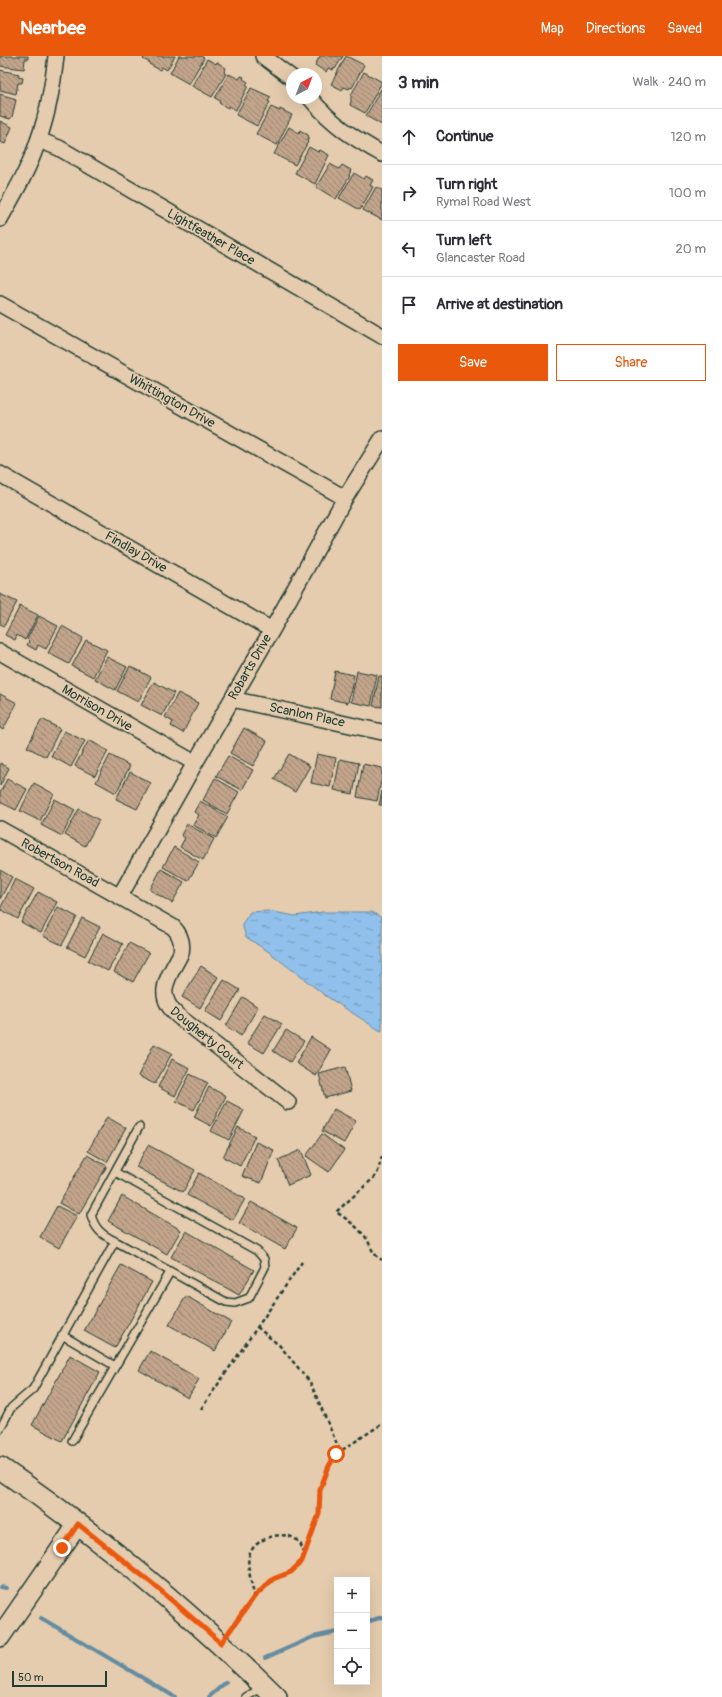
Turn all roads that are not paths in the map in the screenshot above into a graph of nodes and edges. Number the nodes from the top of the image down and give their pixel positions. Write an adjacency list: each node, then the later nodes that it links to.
1 (56, 56): 5 (street)
2 (263, 56): 3 (street)
3 (286, 73)
4 (315, 104): 6 (street)
5 (39, 140): 7 (street); 9 (street, Lightfeather Place)
6 (382, 154)
7 (0, 219)
8 (0, 304): 12 (street, Whittington Drive)
9 (382, 336)
10 (382, 439): 12 (street, Robarts Drive)
11 (0, 474): 13 (street, Findlay Drive)
12 (345, 498): 13 (street, Robarts Drive)
13 (272, 630): 15 (street, Robarts Drive)
14 (0, 652): 17 (street, Morrison Drive)
15 (232, 699): 16 (street, Scanlon Place); 17 (street, Robarts Drive)
16 (382, 732)
17 (195, 763): 19 (street, Robarts Drive)
18 (0, 829): 19 (street, Robertson Road)
19 (120, 896): 20 (street, Dougherty Court)
20 (288, 1102)
21 (139, 1127): 22 (lane)
22 (115, 1172): 23 (lane); 24 (lane)
23 (115, 1242): 24 (lane); 25 (lane)
24 (170, 1272): 26 (lane)
25 (62, 1335): 26 (lane); 27 (lane)
26 (115, 1366): 28 (lane)
27 (0, 1429)
28 (72, 1441)
29 (0, 1468): 30 (main road)
30 (78, 1524): 31 (street); 32 (main road)
31 (0, 1637)
32 (270, 1692): 33 (lane)
33 (246, 1697)

